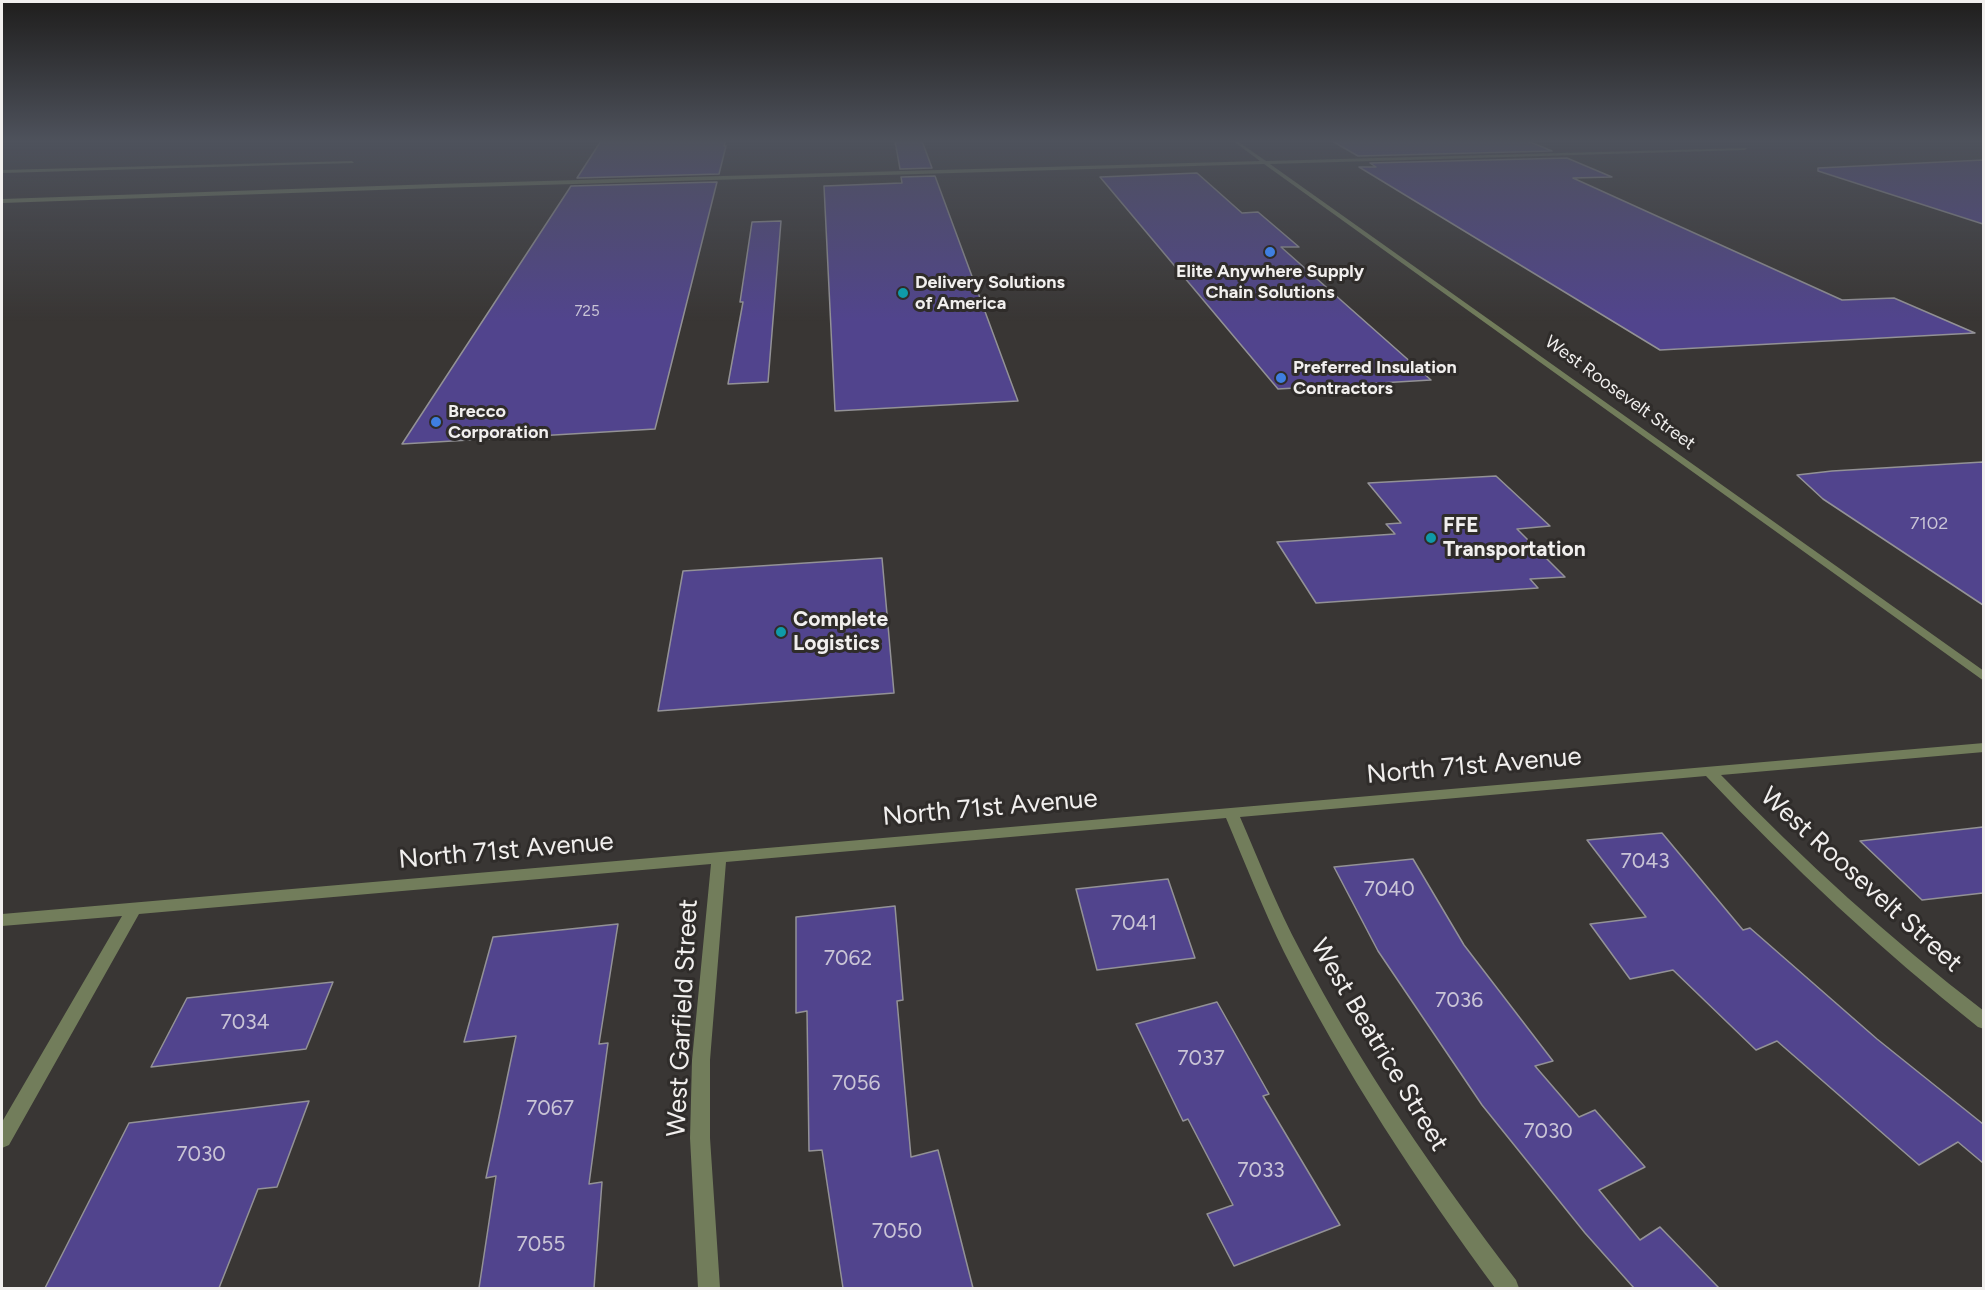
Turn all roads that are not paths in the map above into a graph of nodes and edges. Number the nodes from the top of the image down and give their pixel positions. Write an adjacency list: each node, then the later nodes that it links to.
1 (1318, 201): 2 (street, West Roosevelt Street)
2 (1983, 676)
3 (1983, 747): 4 (street, North 71st Avenue)
4 (1709, 771): 5 (street, North 71st Avenue); 9 (street, West Roosevelt Street)
5 (1232, 813): 6 (street, North 71st Avenue); 12 (street, West Beatrice Street)
6 (719, 858): 7 (street, North 71st Avenue); 11 (street, West Garfield Street)
7 (134, 909): 8 (street, North 71st Avenue); 10 (street)
8 (2, 920)
9 (1983, 1022)
10 (2, 1139)
11 (709, 1288)
12 (1508, 1288)

